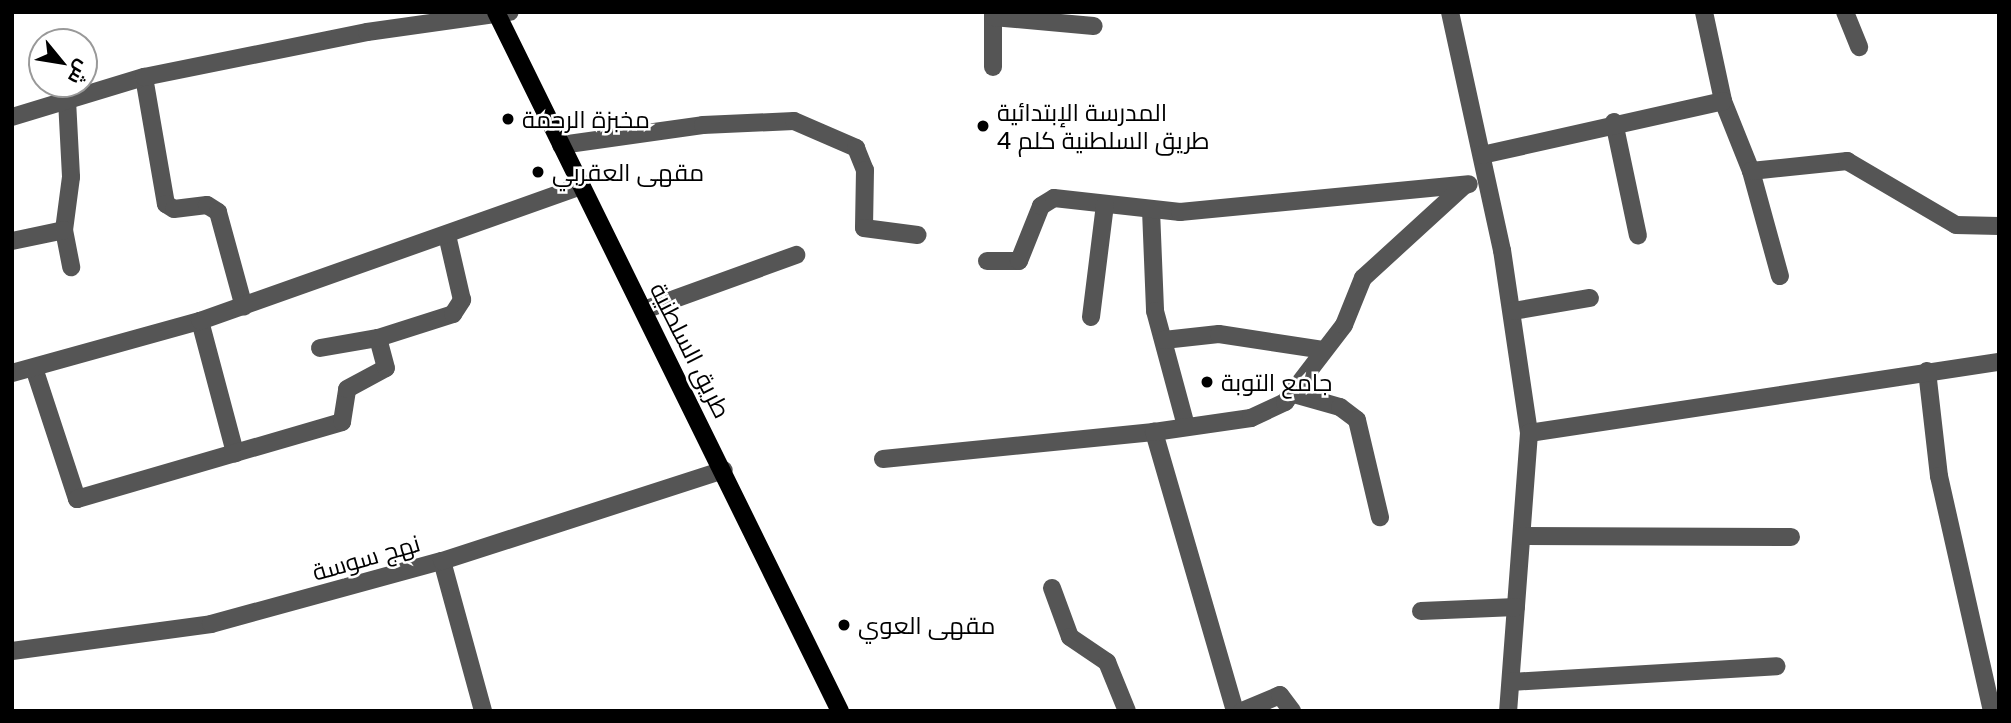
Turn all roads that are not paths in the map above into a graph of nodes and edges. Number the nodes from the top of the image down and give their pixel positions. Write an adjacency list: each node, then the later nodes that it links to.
1 (1450, 12): 15 (street)
2 (1704, 12): 11 (street)
3 (1845, 12): 7 (street)
4 (501, 13): 9 (street); 14 (main road, طريق السلطنية)
5 (993, 15): 6 (street); 8 (street)
6 (1094, 26)
7 (1859, 47)
8 (993, 67)
9 (144, 77): 10 (street); 33 (street)
10 (67, 100): 12 (street); 23 (street)
11 (1723, 101): 13 (street); 16 (street)
12 (12, 117)
13 (1614, 122): 15 (street); 26 (street)
14 (561, 145): 19 (main road, طريق السلطنية); 25 (street)
15 (1482, 155): 17 (street)
16 (1751, 171): 22 (street); 31 (street)
17 (1486, 182): 18 (street); 35 (street)
18 (1465, 185): 21 (street); 41 (street)
19 (582, 186): 24 (street); 34 (main road, طريق السلطنية)
20 (1105, 205): 21 (street); 29 (street); 36 (street)
21 (1151, 210): 39 (street)
22 (1999, 226)
23 (64, 230): 27 (street); 30 (street)
24 (447, 235): 33 (street); 38 (street)
25 (918, 235)
26 (1638, 236)
27 (12, 241)
28 (796, 255): 34 (street)
29 (987, 261)
30 (71, 267)
31 (1780, 276)
32 (1590, 298): 35 (street)
33 (244, 307): 37 (street)
34 (644, 310): 52 (main road, طريق السلطنية)
35 (1513, 311): 49 (street)
36 (1091, 317)
37 (200, 321): 43 (street); 50 (street)
38 (378, 338): 40 (street); 50 (street)
39 (1164, 340): 41 (street); 47 (street)
40 (320, 348)
41 (1323, 350): 46 (street)
42 (1999, 362): 44 (street)
43 (34, 368): 45 (street); 50 (street)
44 (1927, 371): 49 (street); 70 (street)
45 (12, 373)
46 (1294, 394): 47 (street); 53 (street)
47 (1186, 426): 48 (street)
48 (1154, 432): 51 (street); 66 (street)
49 (1529, 433): 54 (street)
50 (234, 453)
51 (883, 460)
52 (724, 470): 56 (street, نهج سوسة); 64 (main road, طريق السلطنية)
53 (1380, 517)
54 (1521, 536): 55 (street); 58 (street)
55 (1791, 537)
56 (442, 561): 60 (street, نهج سوسة); 63 (street)
57 (1052, 588): 65 (street)
58 (1516, 607): 59 (street); 62 (street)
59 (1420, 611)
60 (12, 651)
61 (1777, 666): 62 (street)
62 (1511, 682): 69 (street)
63 (483, 711)
64 (840, 711)
65 (1127, 711)
66 (1235, 711)
67 (1242, 711): 68 (street)
68 (1292, 711)
69 (1508, 711)
70 (1992, 711)

